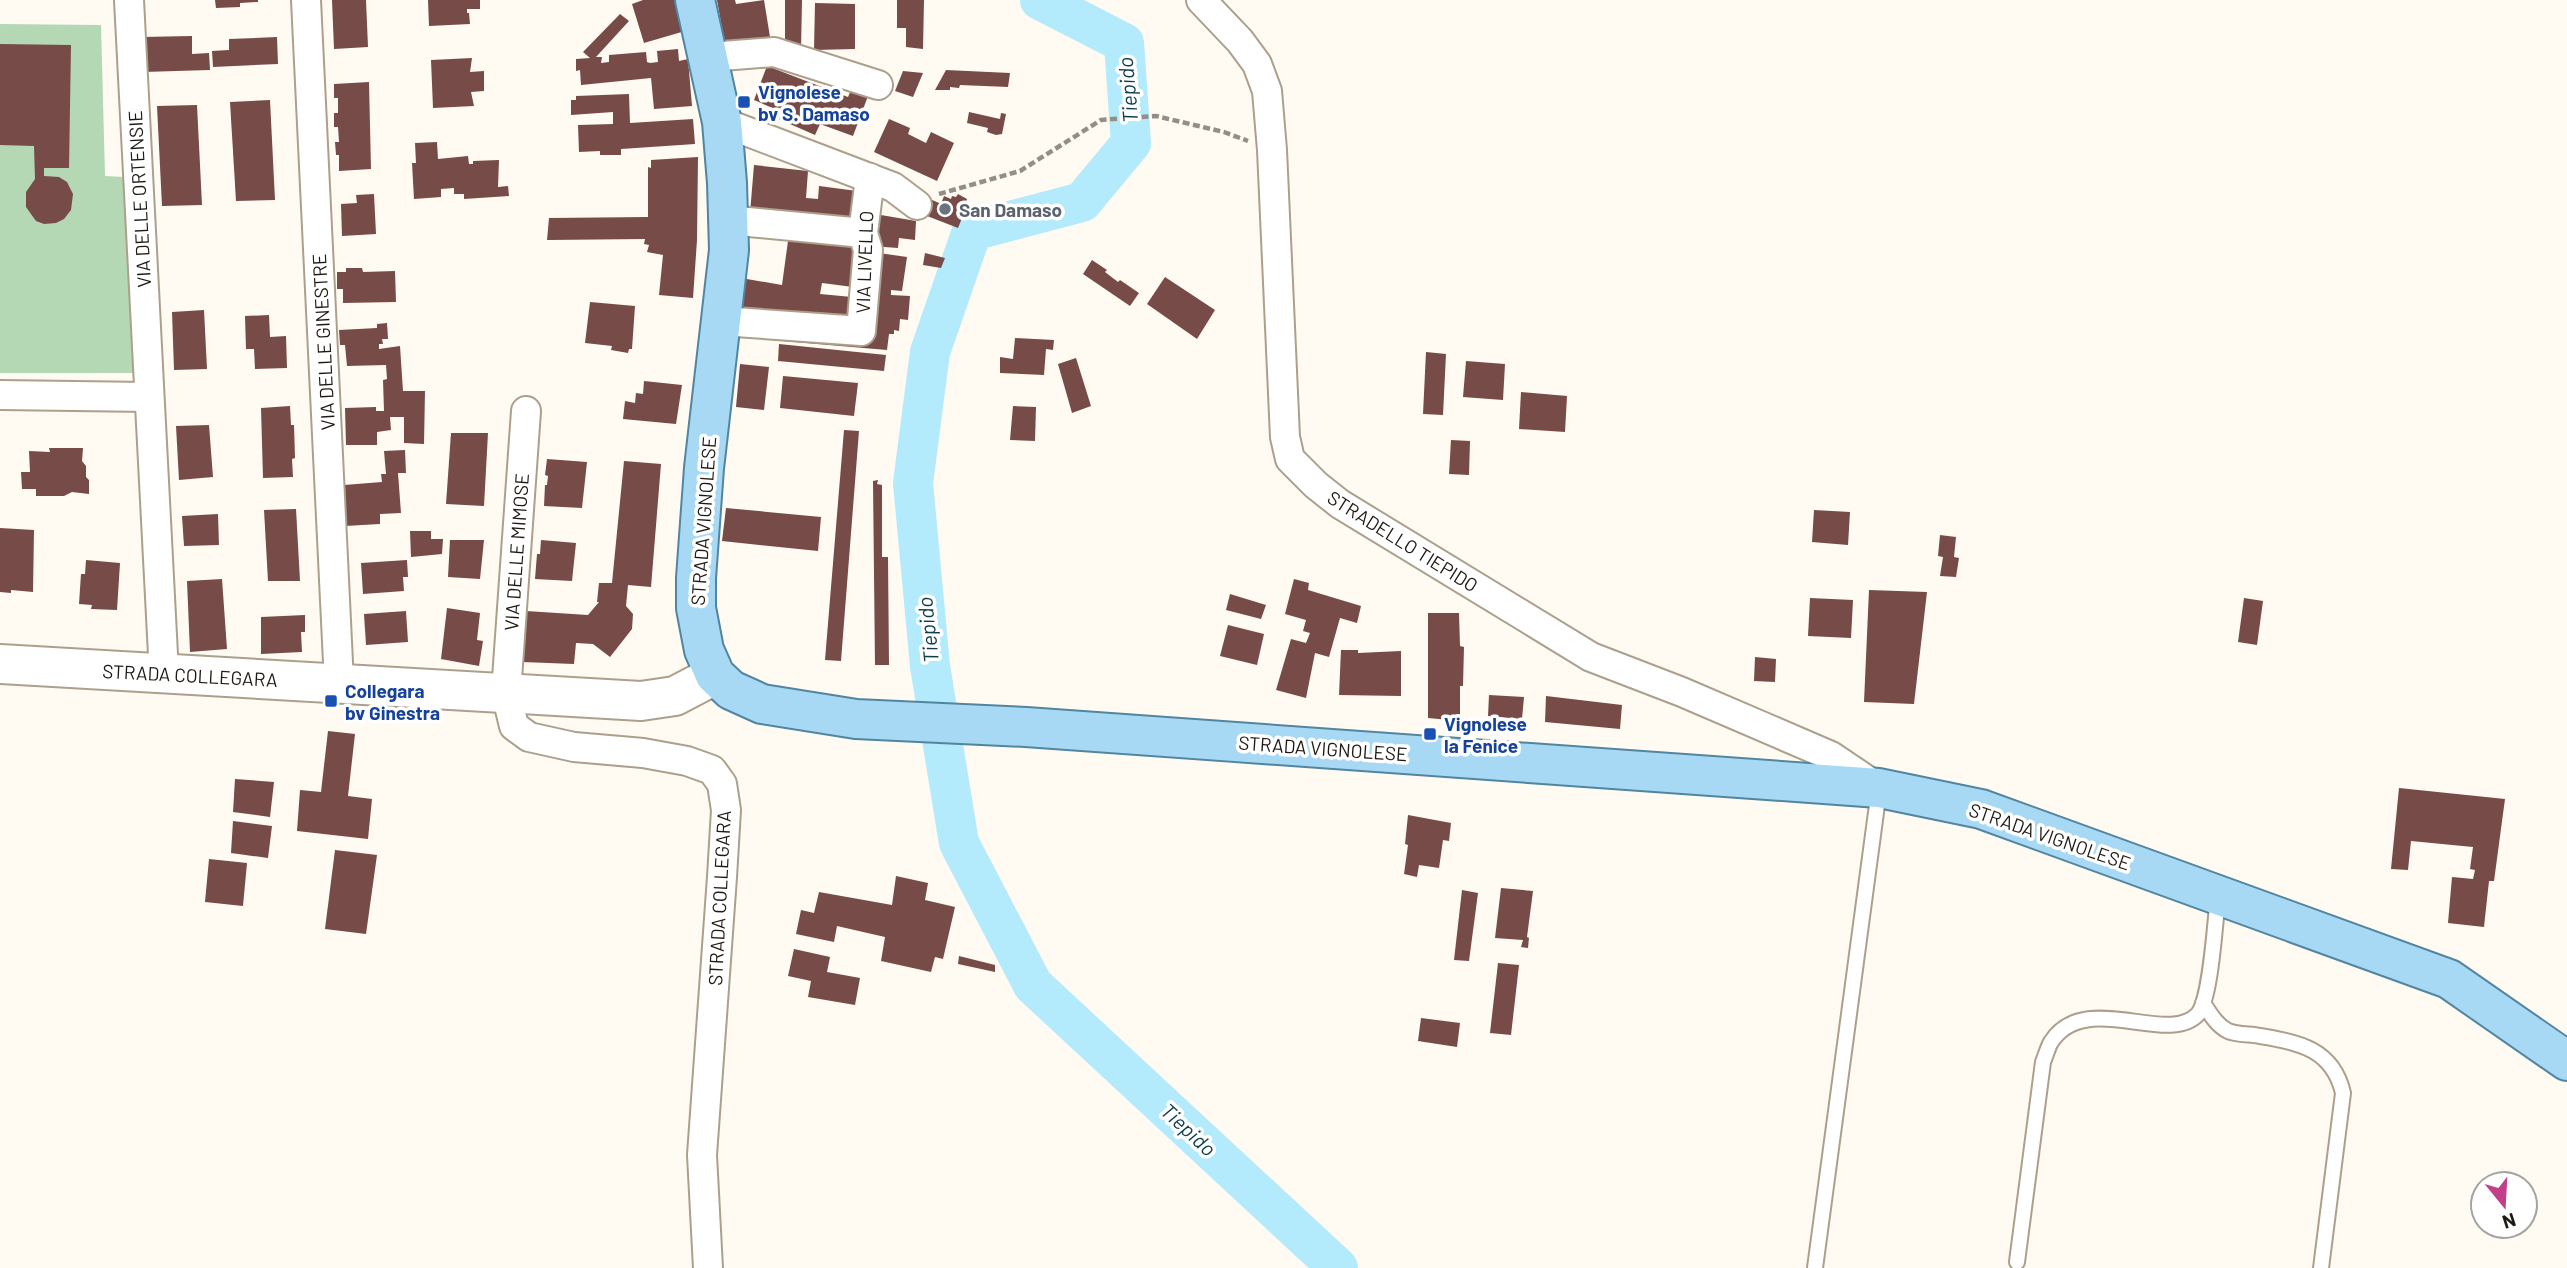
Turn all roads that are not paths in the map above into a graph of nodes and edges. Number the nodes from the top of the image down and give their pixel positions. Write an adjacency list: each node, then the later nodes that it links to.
1 (129, 0): 14 (street, VIA DELLE ORTENSIE)
2 (306, 0): 19 (street, VIA DELLE GINESTRE)
3 (695, 0): 5 (main road, STRADA VIGNOLESE)
4 (1202, 0): 21 (street, STRADELLO TIEPIDO)
5 (709, 57): 6 (street); 7 (main road, STRADA VIGNOLESE)
6 (878, 85)
7 (722, 122): 8 (street); 10 (main road, STRADA VIGNOLESE)
8 (881, 182): 9 (street); 11 (street, VIA LIVELLO)
9 (916, 205)
10 (729, 220): 11 (street); 12 (main road, STRADA VIGNOLESE)
11 (863, 233): 12 (street, VIA LIVELLO)
12 (721, 321): 18 (main road, STRADA VIGNOLESE)
13 (0, 395): 14 (street)
14 (149, 397): 17 (street, VIA DELLE ORTENSIE)
15 (526, 411): 20 (street, VIA DELLE MIMOSE)
16 (0, 664): 17 (street, STRADA COLLEGARA)
17 (164, 674): 19 (street, STRADA COLLEGARA)
18 (715, 675): 20 (street, STRADA COLLEGARA); 21 (main road, STRADA VIGNOLESE)
19 (339, 683): 20 (street, STRADA COLLEGARA)
20 (506, 693): 26 (street, STRADA COLLEGARA)
21 (1879, 788): 22 (main road, STRADA VIGNOLESE); 27 (lane)
22 (2218, 895): 23 (lane); 24 (main road, STRADA VIGNOLESE)
23 (2203, 1003): 25 (lane); 28 (lane)
24 (2567, 1061)
25 (2017, 1262)
26 (708, 1268)
27 (1815, 1268)
28 (2321, 1268)

